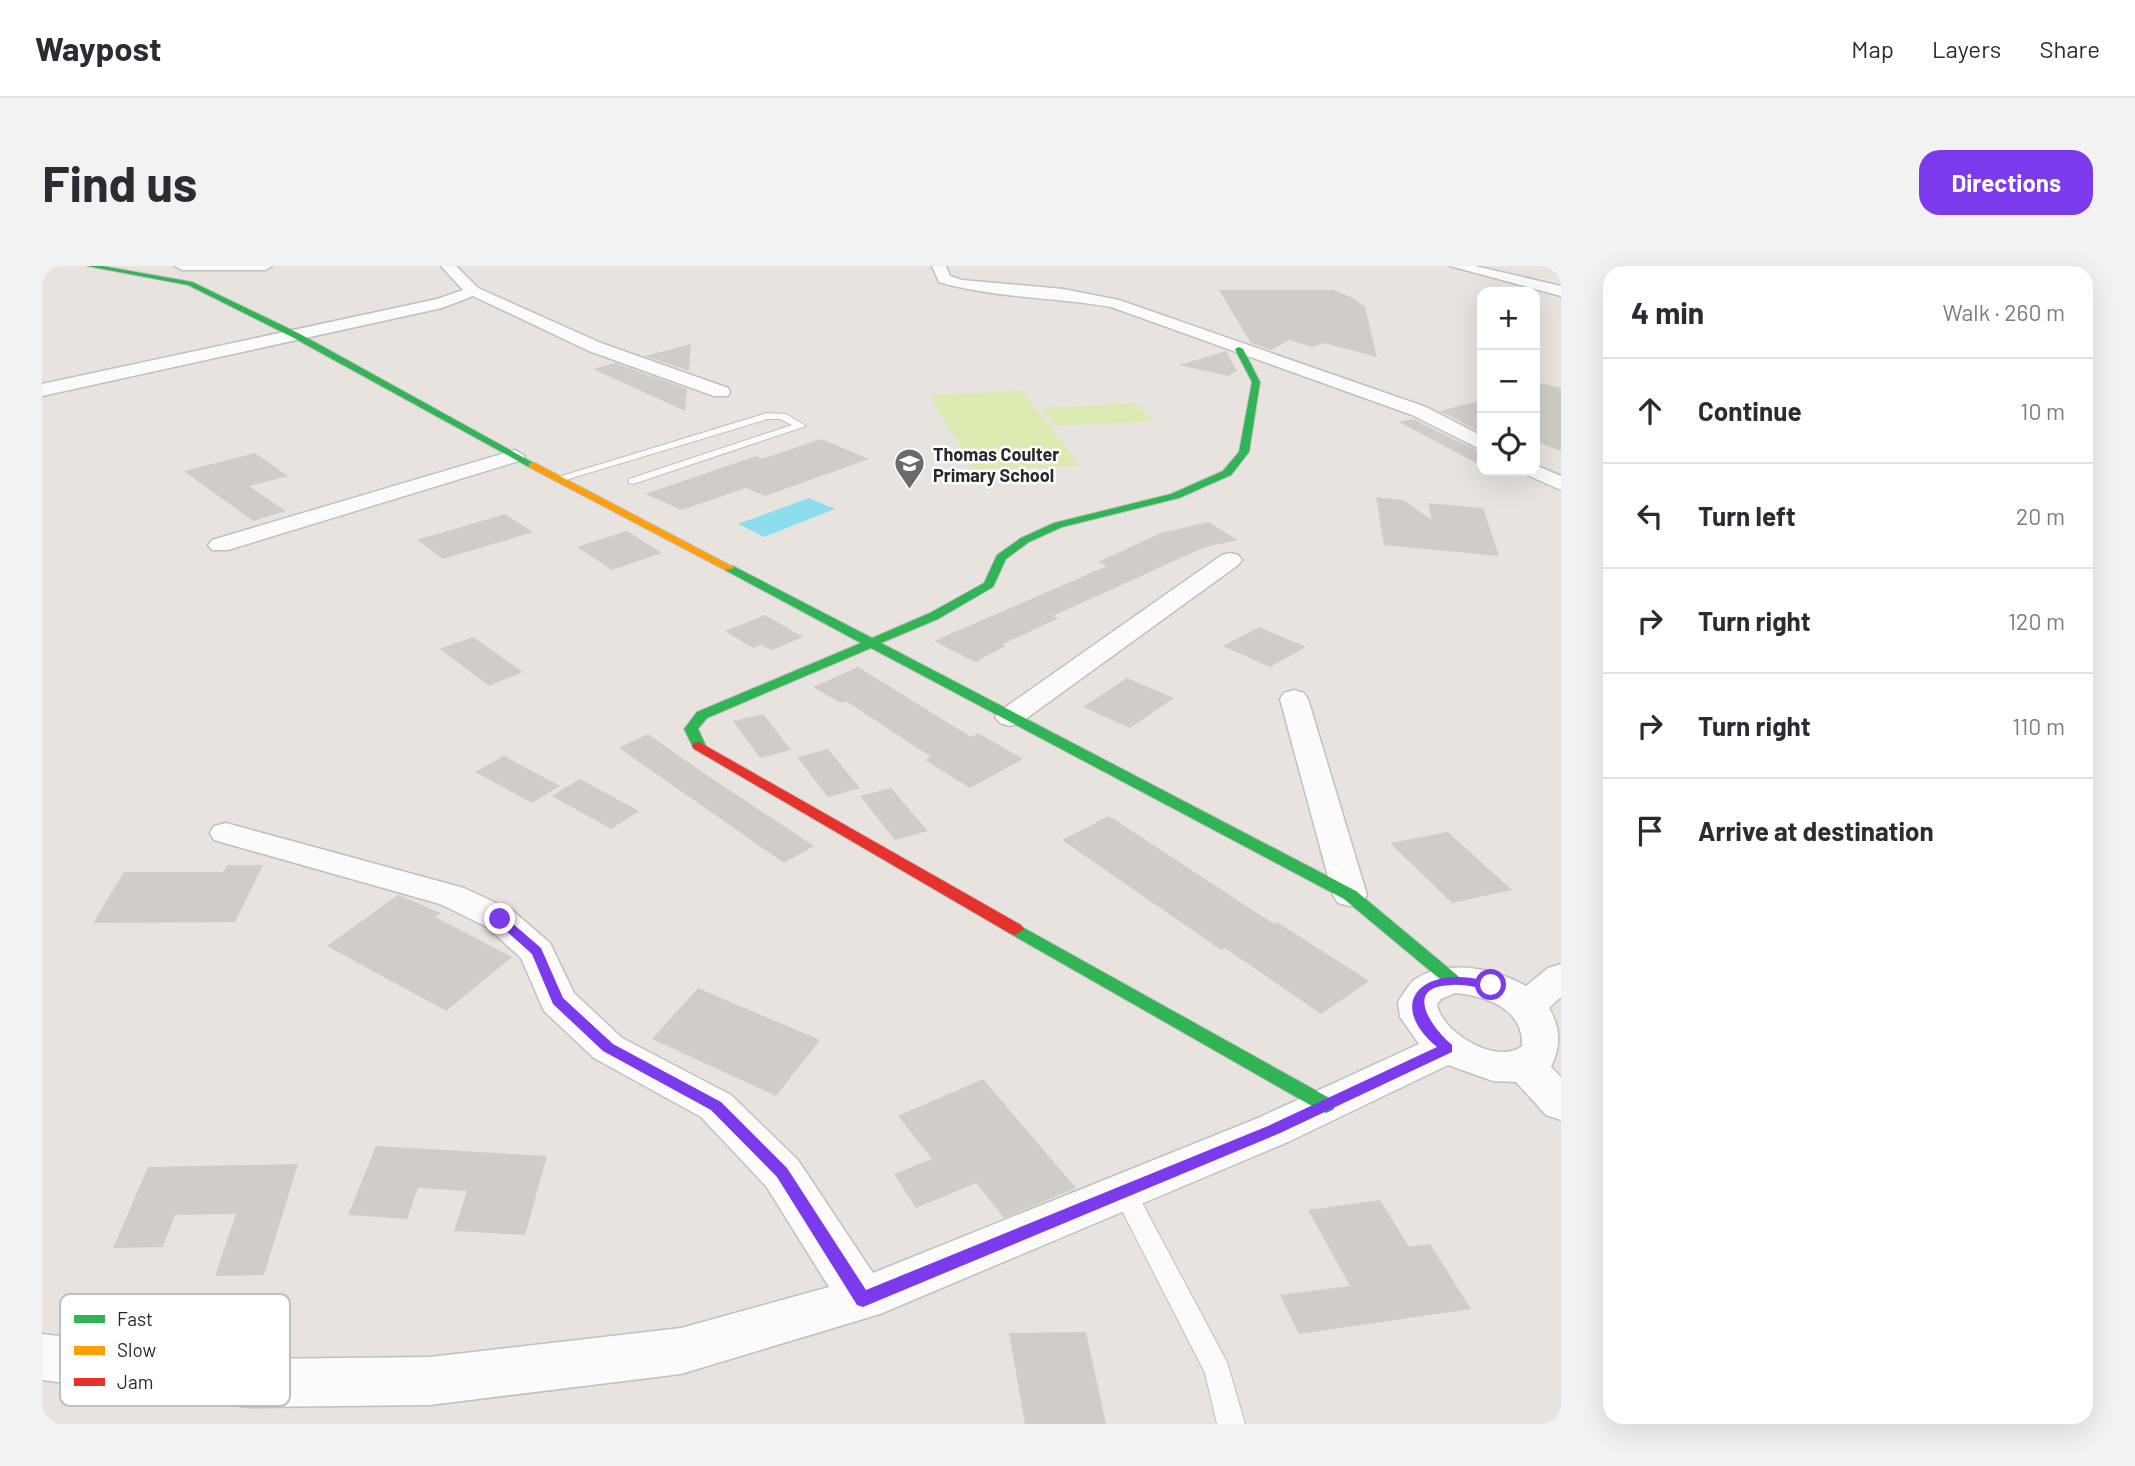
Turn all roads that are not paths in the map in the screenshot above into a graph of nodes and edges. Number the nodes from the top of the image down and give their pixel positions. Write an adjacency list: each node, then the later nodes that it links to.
1 (90, 266): 8 (street)
2 (182, 266): 7 (street)
3 (265, 266): 7 (street)
4 (448, 266): 9 (street)
5 (939, 266): 12 (street)
6 (1457, 266): 10 (street)
7 (225, 268): 8 (street)
8 (190, 283): 11 (street)
9 (473, 291): 11 (street); 16 (street)
10 (1561, 291)
11 (297, 336): 15 (street); 18 (street)
12 (1239, 349): 13 (street); 14 (street)
13 (1315, 376): 14 (street); 17 (street)
14 (1256, 382): 25 (street)
15 (42, 390)
16 (721, 392)
17 (1477, 441)
18 (515, 457): 20 (street); 23 (street)
19 (1540, 474): 22 (street)
20 (558, 479): 21 (lane); 25 (street)
21 (633, 481)
22 (1561, 484)
23 (220, 545)
24 (1230, 559): 27 (street)
25 (871, 642): 27 (street); 36 (street)
26 (1294, 699): 29 (street)
27 (1010, 717): 29 (street)
28 (226, 833): 38 (street)
29 (1350, 895): 31 (street)
30 (1561, 977): 32 (street)
31 (1452, 980): 32 (street); 33 (street)
32 (1527, 1005): 34 (street)
33 (1447, 1048): 34 (street); 36 (street)
34 (1526, 1066): 35 (street)
35 (1561, 1104)
36 (1326, 1105): 37 (street)
37 (1124, 1191): 38 (street); 42 (lane)
38 (863, 1299): 41 (street)
39 (42, 1357): 40 (street)
40 (60, 1359)
41 (290, 1383)
42 (1231, 1424)

